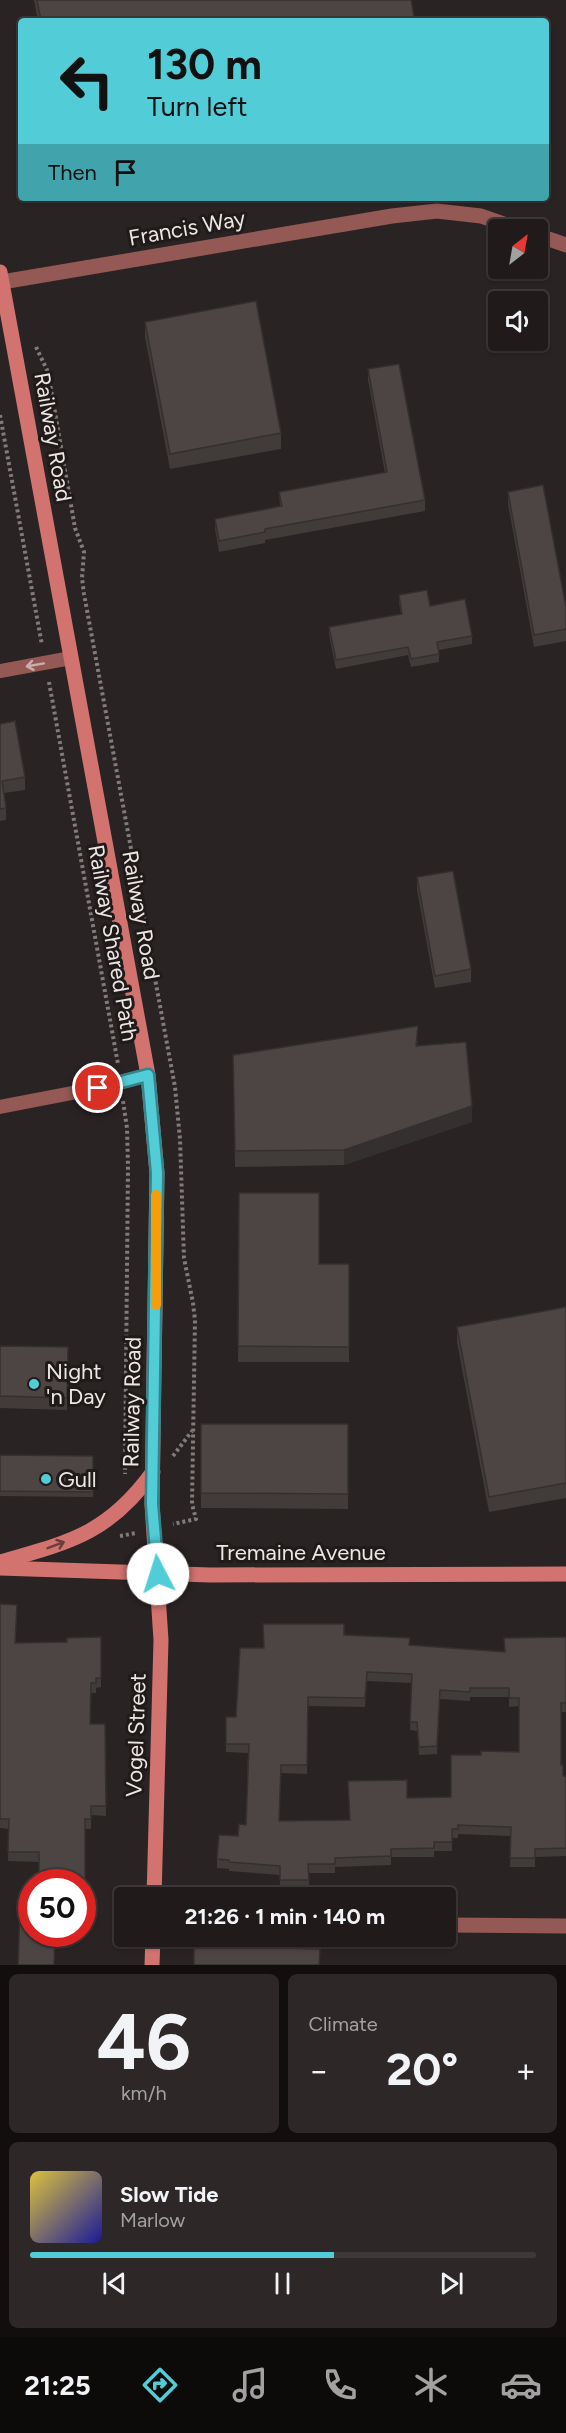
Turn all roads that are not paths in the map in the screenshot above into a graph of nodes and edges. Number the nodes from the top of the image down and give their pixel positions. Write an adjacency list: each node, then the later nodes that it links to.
1 (490, 219): 4 (street, Francis Way)
2 (548, 239): 3 (street)
3 (566, 245)
4 (1, 277): 5 (main road, Railway Road)
5 (71, 658): 6 (lane, one-way to 6); 7 (main road, Railway Road)
6 (0, 671)
7 (148, 1075): 8 (lane); 9 (main road, Railway Road)
8 (0, 1107)
9 (153, 1472): 10 (main road, one-way to 9); 12 (main road, Railway Road)
10 (0, 1562)
11 (0, 1568): 12 (main road, Tremaine Avenue)
12 (158, 1574): 13 (main road, Tremaine Avenue); 14 (main road, Vogel Street)
13 (566, 1574)
14 (154, 1887)
15 (456, 1925): 16 (street)
16 (566, 1926)
17 (153, 1947): 18 (main road)
18 (152, 1965)

